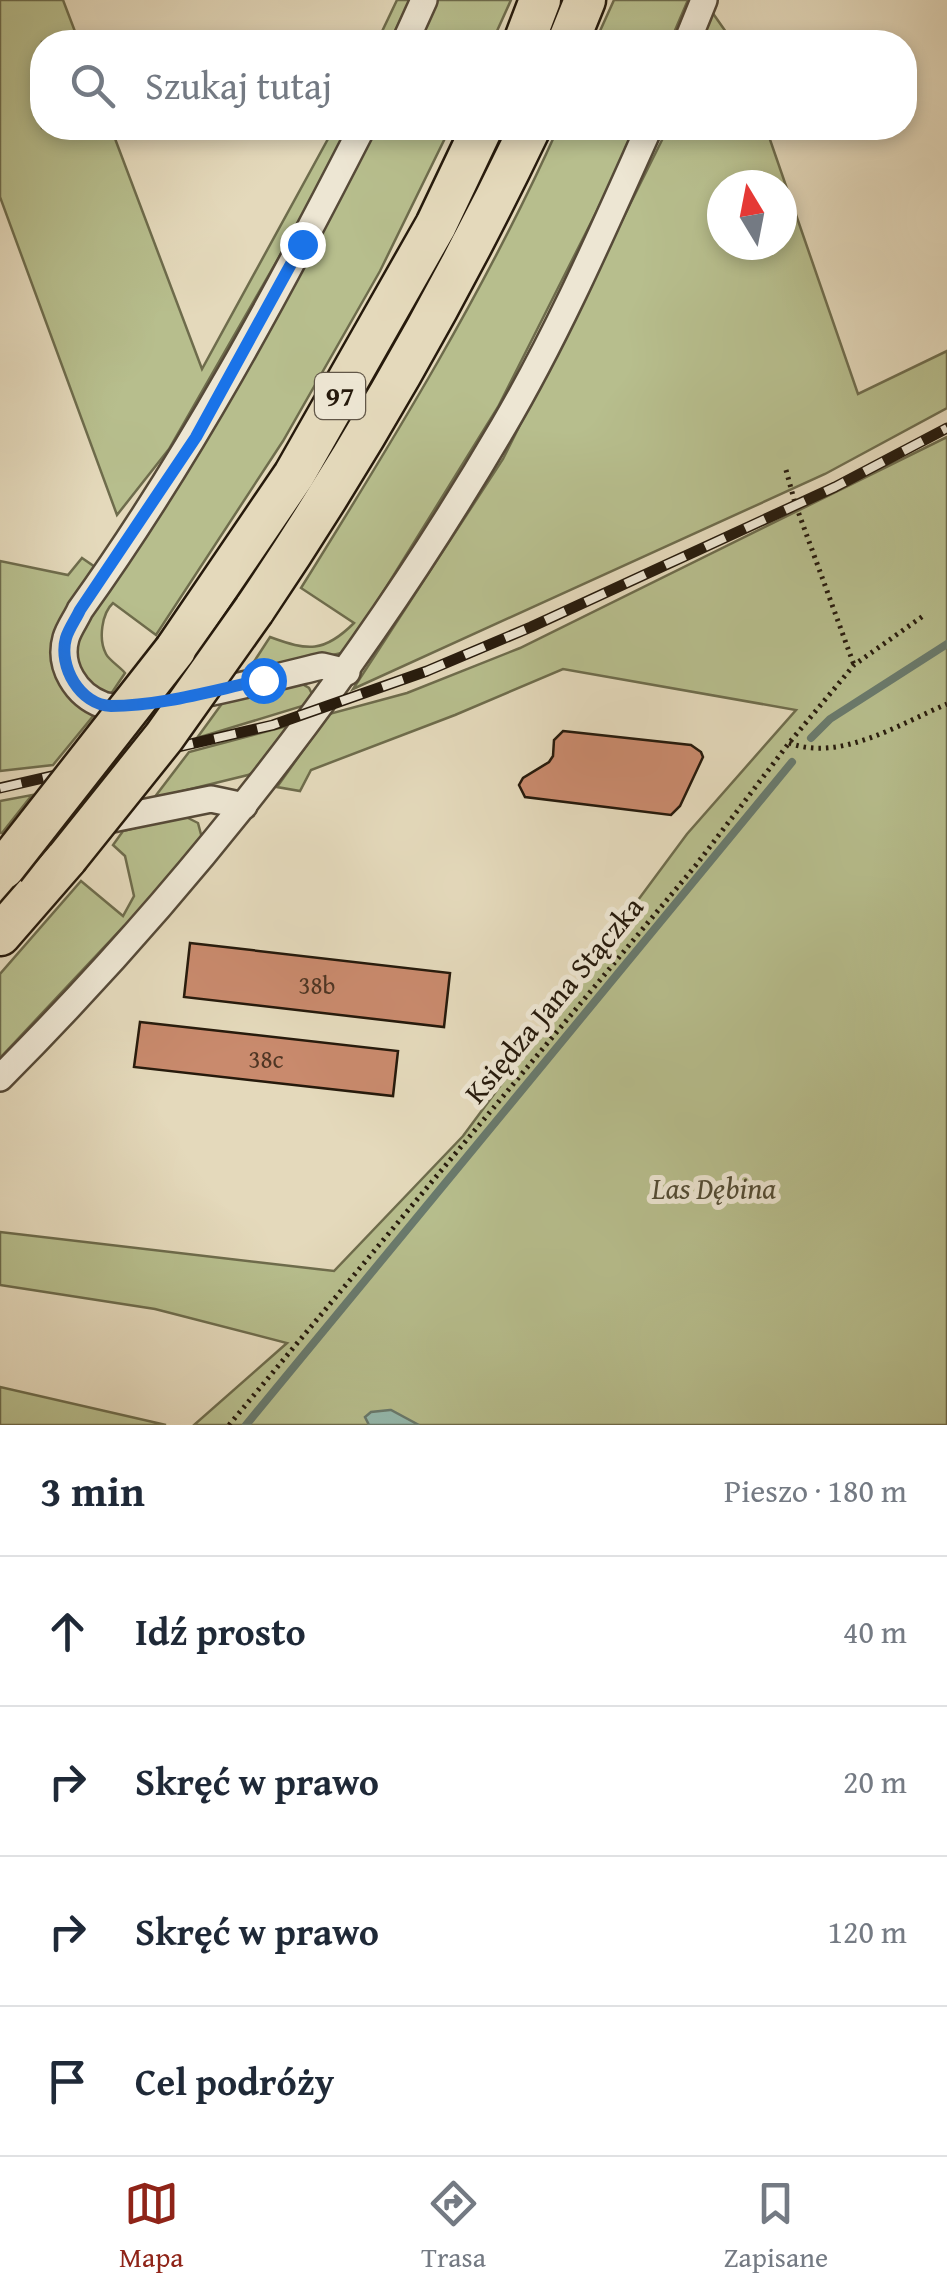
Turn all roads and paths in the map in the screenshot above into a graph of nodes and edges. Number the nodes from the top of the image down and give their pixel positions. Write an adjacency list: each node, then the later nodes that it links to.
1 (424, 0): 5 (street)
2 (540, 0): 6 (main road)
3 (585, 0): 7 (main road)
4 (704, 0): 8 (street)
5 (410, 30)
6 (529, 30)
7 (573, 30)
8 (692, 30)
9 (356, 140): 16 (street)
10 (476, 140): 20 (main road, 97, bridge)
11 (524, 140): 21 (main road, 97, bridge)
12 (644, 140): 16 (street)
13 (786, 470): 15 (path)
14 (922, 616): 15 (path, Księdza Jana Stączka)
15 (854, 665): 18 (path, Księdza Jana Stączka)
16 (347, 672): 19 (street)
17 (947, 704): 18 (path)
18 (788, 743): 23 (path, Księdza Jana Stączka)
19 (244, 806): 20 (street); 22 (street)
20 (2, 861)
21 (0, 935)
22 (0, 1078)
23 (229, 1425)

